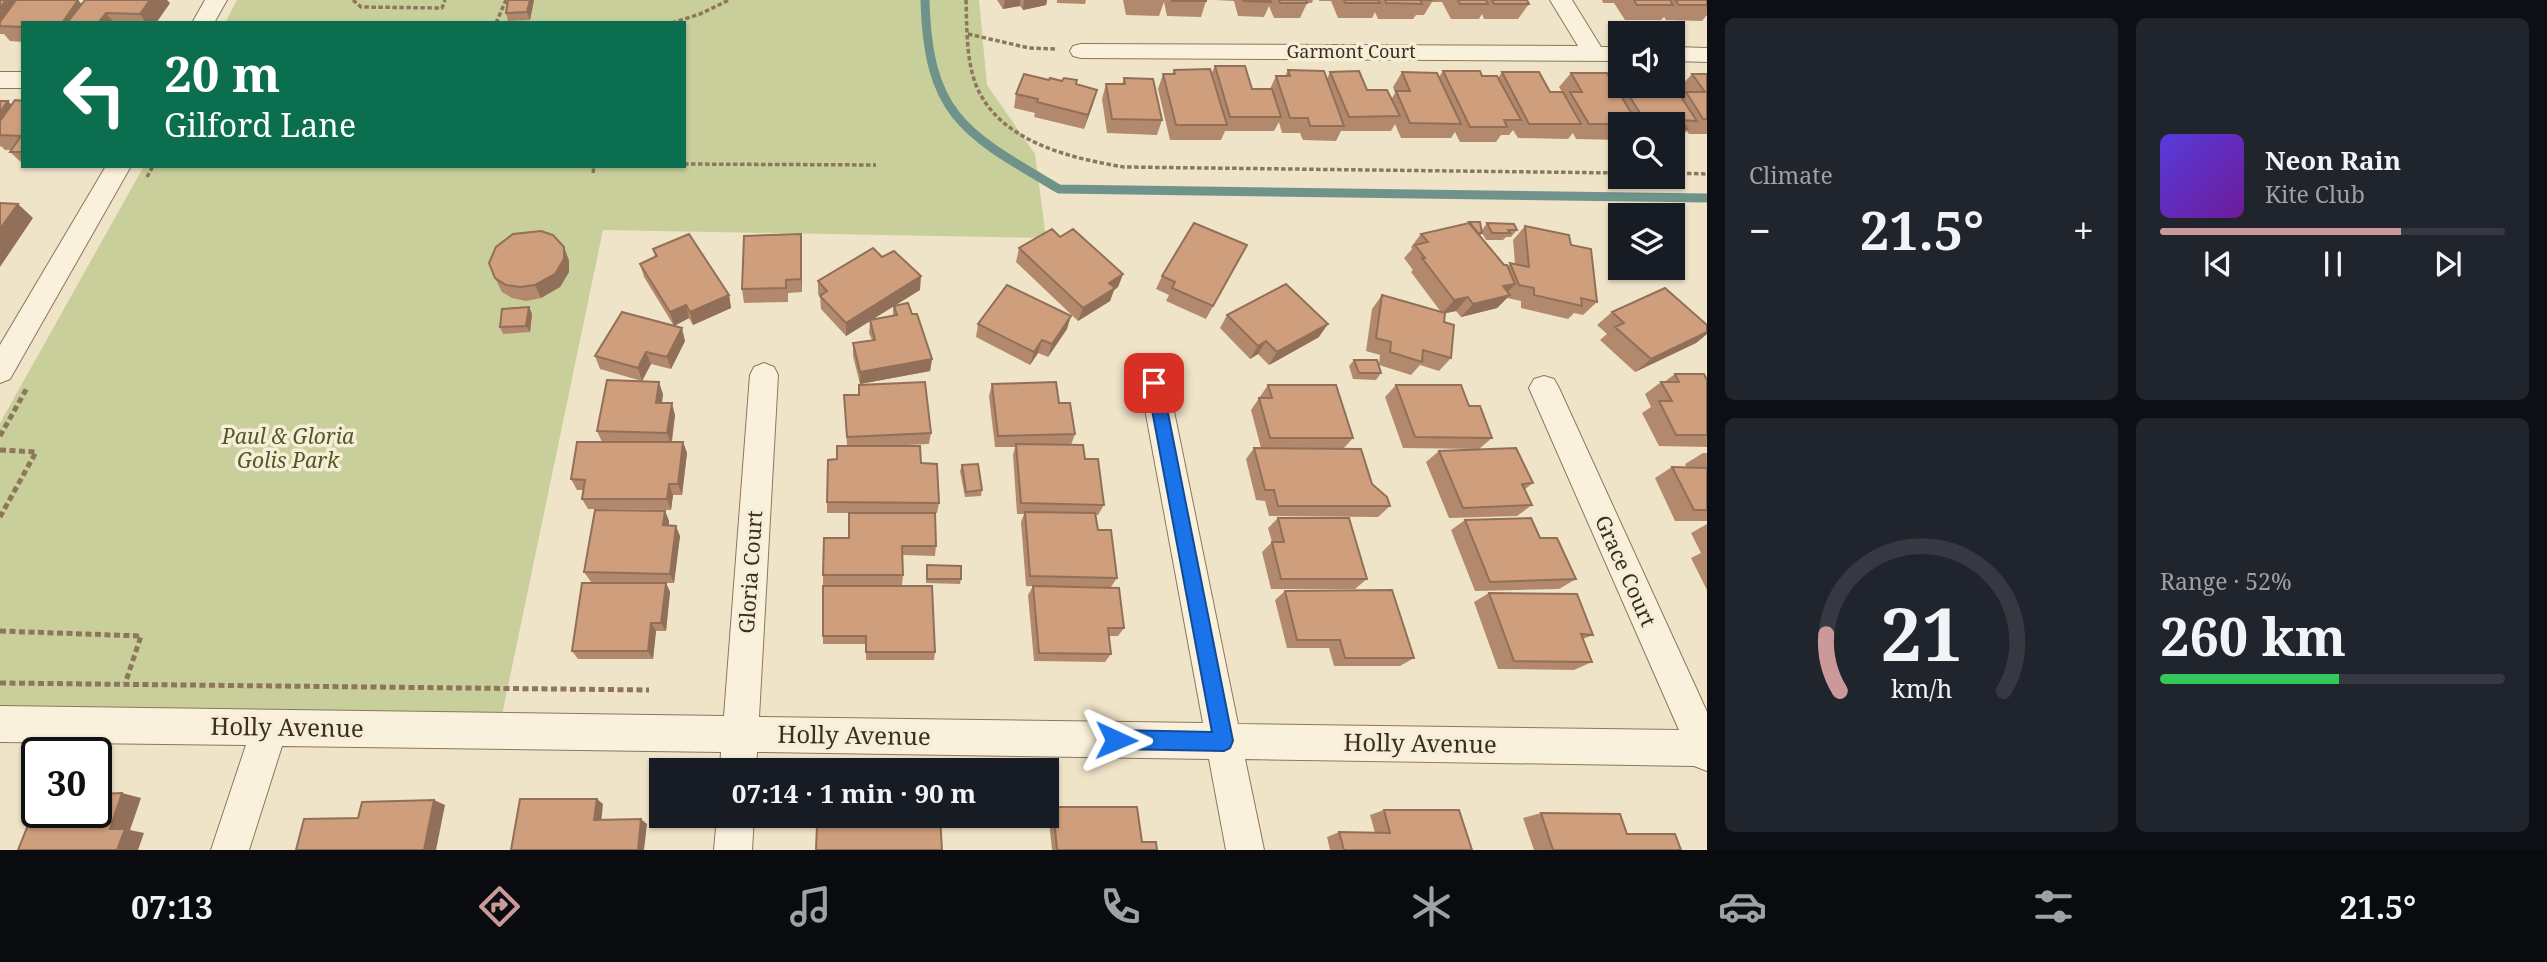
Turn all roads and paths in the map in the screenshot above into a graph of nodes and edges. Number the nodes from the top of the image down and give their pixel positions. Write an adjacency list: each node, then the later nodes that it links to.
1 (216, 0): 8 (street)
2 (353, 0): 3 (path)
3 (445, 0)
4 (506, 0): 9 (path)
5 (729, 0): 10 (path)
6 (966, 0): 11 (path)
7 (1561, 0): 13 (street)
8 (204, 21)
9 (497, 21)
10 (678, 21)
11 (968, 34): 12 (path); 24 (path)
12 (1081, 51): 13 (street, Garmont Court)
13 (1594, 54): 14 (street, Garmont Court)
14 (1608, 54)
15 (1685, 54): 16 (street)
16 (1707, 55)
17 (0, 80): 18 (street)
18 (21, 80)
19 (686, 164): 20 (path)
20 (876, 165)
21 (118, 168): 27 (street)
22 (594, 168): 23 (path)
23 (593, 173)
24 (1608, 173)
25 (1685, 173): 26 (path)
26 (1707, 174)
27 (11, 333): 28 (street)
28 (0, 371)
29 (764, 374): 40 (street, Gloria Court)
30 (1154, 383): 41 (street)
31 (1544, 388): 42 (street, Grace Court)
32 (0, 450): 33 (path)
33 (0, 517)
34 (0, 631): 36 (path)
35 (0, 682): 36 (path)
36 (125, 684): 37 (path)
37 (649, 690)
38 (0, 724): 39 (street, Holly Avenue)
39 (270, 728): 40 (street, Holly Avenue); 45 (street)
40 (741, 734): 41 (street, Holly Avenue); 43 (street, Gloria Court)
41 (1224, 741): 42 (street, Holly Avenue); 47 (street)
42 (1706, 750)
43 (739, 758)
44 (735, 828): 46 (street)
45 (230, 850)
46 (733, 850)
47 (1245, 850)

